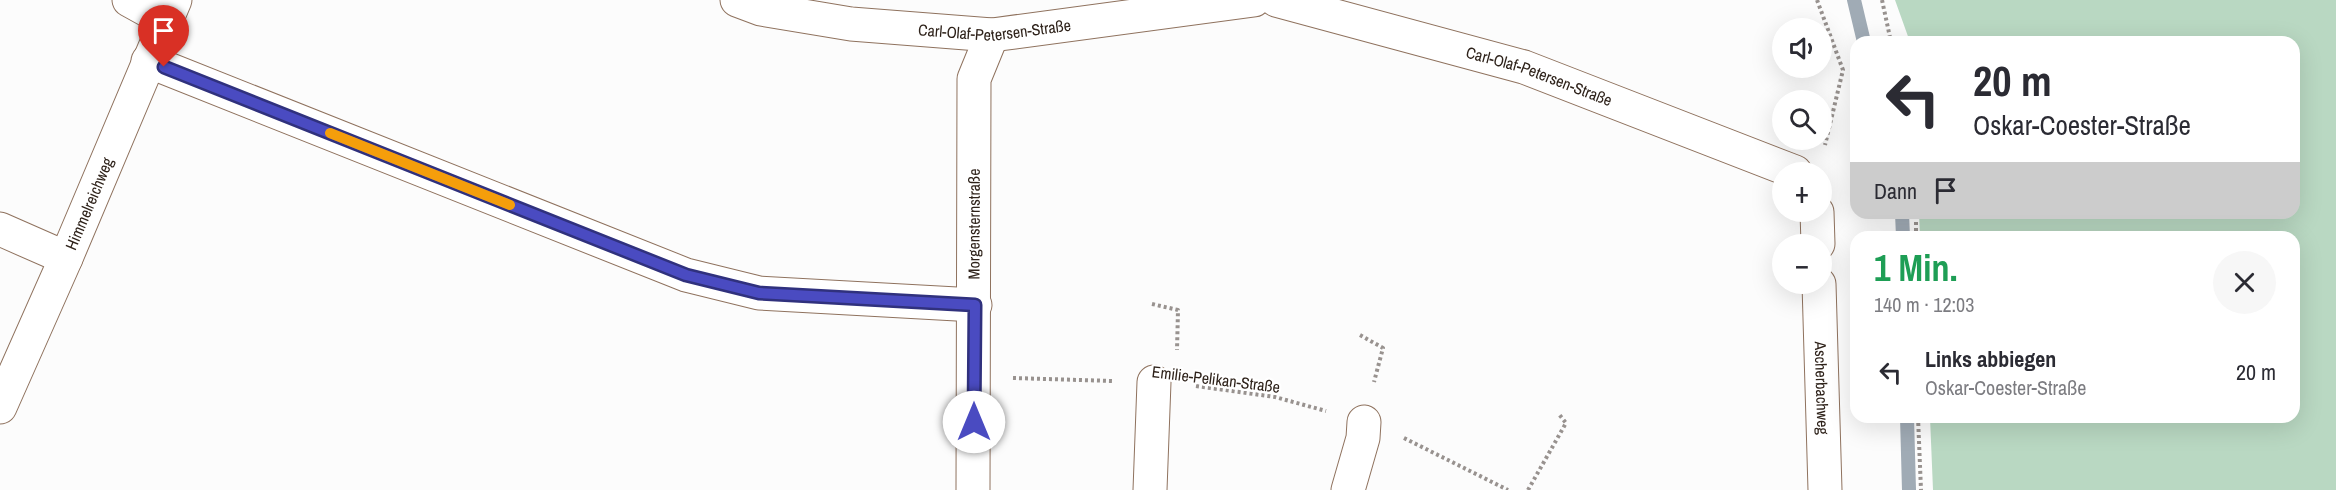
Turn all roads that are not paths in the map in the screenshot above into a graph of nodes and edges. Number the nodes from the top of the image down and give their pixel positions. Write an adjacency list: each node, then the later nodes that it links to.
1 (129, 0): 5 (street)
2 (737, 0): 6 (street, Carl-Olaf-Petersen-Straße)
3 (1254, 0): 6 (street, Carl-Olaf-Petersen-Straße)
4 (1276, 0): 8 (street, Carl-Olaf-Petersen-Straße)
5 (171, 10): 7 (street, Himmelreichweg)
6 (992, 35): 12 (street, Morgensternstraße)
7 (148, 61): 10 (street, Himmelreichweg); 12 (street)
8 (1772, 163)
9 (0, 229): 10 (street)
10 (66, 258): 14 (street, Himmelreichweg)
11 (1819, 294): 19 (street, Ascherbachweg)
12 (975, 305): 16 (street, Morgensternstraße)
13 (1165, 383): 17 (street)
14 (0, 407)
15 (1364, 422): 18 (street)
16 (973, 490)
17 (1150, 490)
18 (1348, 490)
19 (1825, 490)

